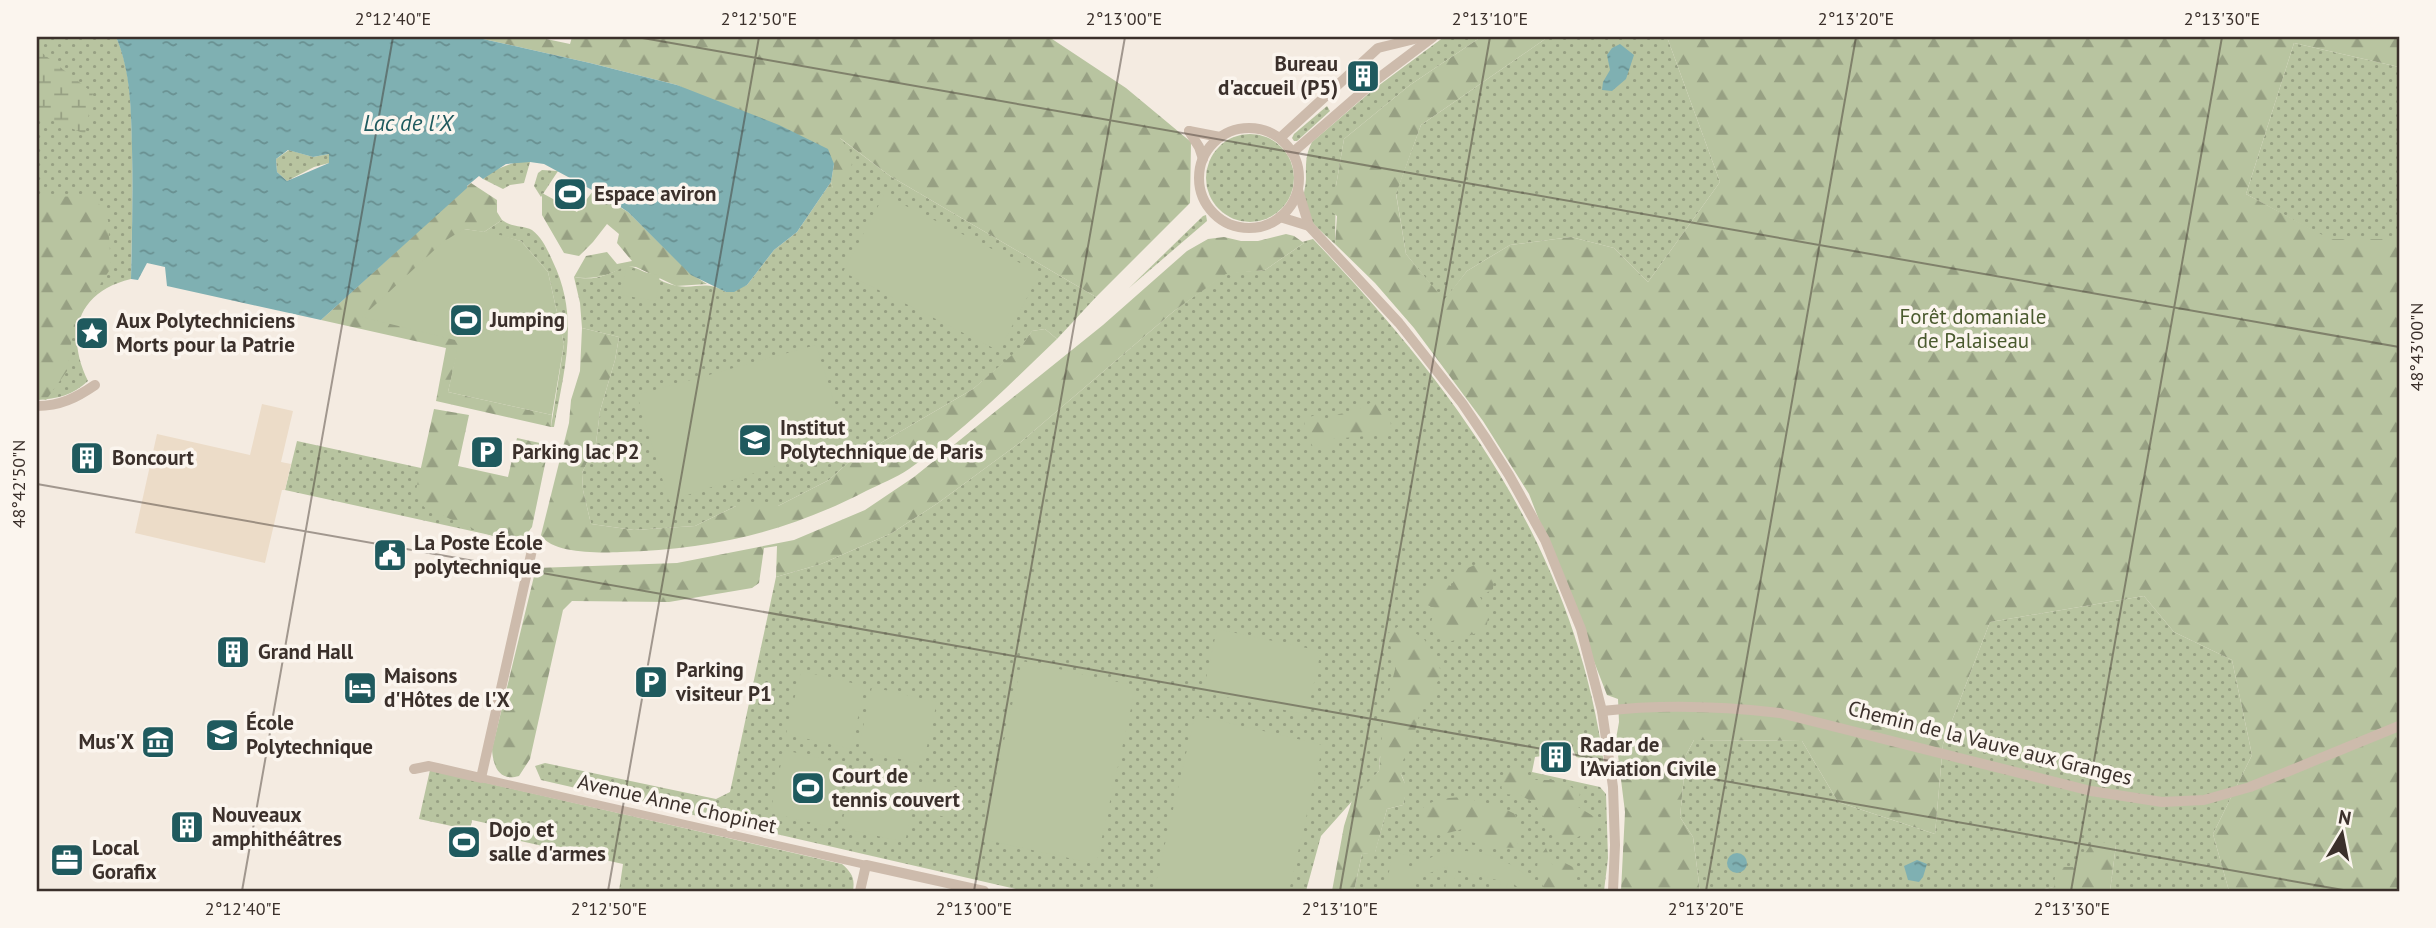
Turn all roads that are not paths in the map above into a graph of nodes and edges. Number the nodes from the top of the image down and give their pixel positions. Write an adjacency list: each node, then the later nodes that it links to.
1 (1423, 37): 4 (street)
2 (1433, 37): 5 (street)
3 (1220, 137): 4 (street); 6 (street); 6 (street)
4 (1280, 138): 5 (street)
5 (1292, 153): 7 (street)
6 (1203, 159): 8 (street)
7 (1298, 190): 8 (street); 9 (street)
8 (1280, 218): 9 (street)
9 (1309, 226): 13 (street)
10 (94, 385): 11 (street)
11 (37, 406)
12 (533, 550): 16 (street)
13 (1602, 711): 14 (street, Chemin de la Vauve aux Granges); 20 (street)
14 (2399, 726)
15 (414, 769): 16 (street)
16 (481, 778): 17 (street, Avenue Anne Chopinet)
17 (866, 865): 18 (street); 19 (street)
18 (860, 891)
19 (984, 891)
20 (1613, 891)

